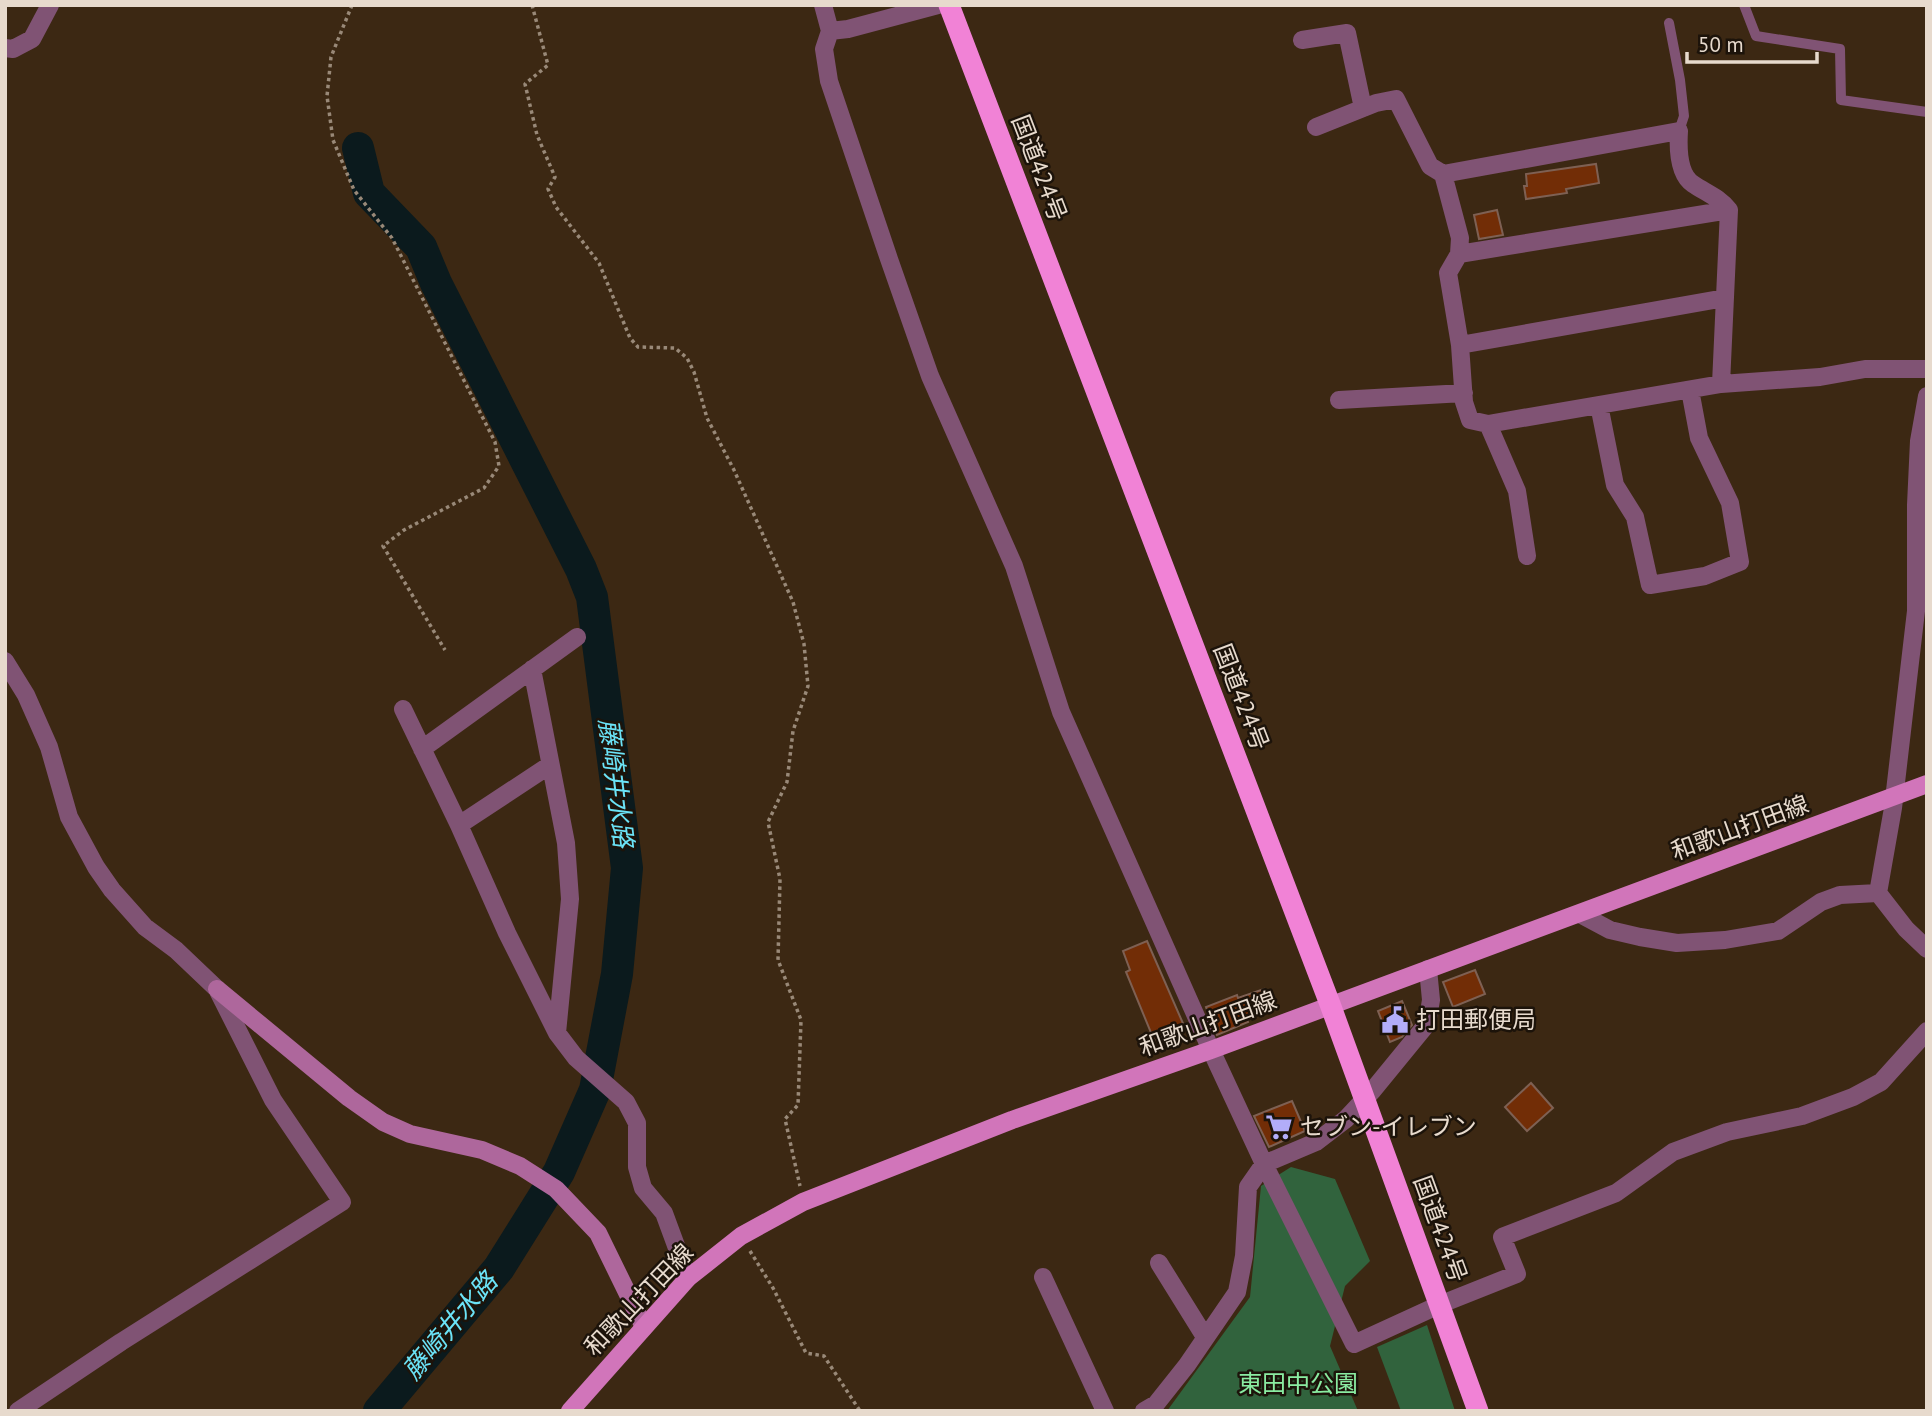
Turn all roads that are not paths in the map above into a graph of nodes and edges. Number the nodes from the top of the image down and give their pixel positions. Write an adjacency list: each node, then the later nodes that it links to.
1 (50, 5): 9 (street)
2 (823, 5): 7 (street)
3 (938, 5): 7 (street)
4 (949, 5): 42 (highway, 国道424号)
5 (1744, 5): 11 (lane)
6 (1669, 23): 13 (lane)
7 (830, 31): 45 (street)
8 (1302, 40): 10 (street)
9 (5, 48)
10 (1363, 108): 12 (street); 14 (street)
11 (1927, 112)
12 (1316, 127)
13 (1679, 131): 14 (street); 15 (street)
14 (1443, 174): 16 (street)
15 (1729, 210): 16 (street); 17 (street)
16 (1459, 254): 18 (street)
17 (1725, 298): 18 (street); 20 (street)
18 (1460, 345): 22 (street)
19 (1927, 369): 20 (street)
20 (1721, 384): 21 (street)
21 (1689, 390): 25 (street); 25 (street)
22 (1464, 393): 24 (street); 26 (street)
23 (1927, 396): 35 (street)
24 (1339, 400)
25 (1599, 405): 26 (street)
26 (1488, 424): 27 (street)
27 (1527, 556)
28 (577, 637): 30 (street)
29 (5, 661): 41 (street)
30 (532, 670): 32 (street); 33 (street)
31 (402, 709): 32 (street)
32 (422, 749): 36 (street)
33 (550, 765): 36 (street); 44 (street)
34 (1927, 784): 35 (main road, 和歌山打田線)
35 (1895, 796): 37 (street); 38 (main road, 和歌山打田線)
36 (459, 825): 44 (street)
37 (1878, 893): 38 (street); 39 (street)
38 (1580, 914): 40 (main road, 和歌山打田線)
39 (1927, 950)
40 (1428, 969): 42 (main road, 和歌山打田線); 46 (street)
41 (217, 989): 52 (street); 55 (street)
42 (1330, 1004): 45 (main road, 和歌山打田線); 46 (highway, 国道424号)
43 (1927, 1031): 51 (street)
44 (557, 1033): 50 (street)
45 (1211, 1050): 47 (street); 50 (main road, 和歌山打田線)
46 (1365, 1099): 47 (street); 51 (highway, 国道424号)
47 (1264, 1164): 51 (street); 53 (street)
48 (1159, 1263): 53 (street)
49 (1043, 1277): 57 (street)
50 (688, 1278): 52 (main road, 和歌山打田線)
51 (1439, 1304): 58 (highway, 国道424号)
52 (644, 1327): 56 (main road, 和歌山打田線)
53 (1205, 1337): 54 (street)
54 (1152, 1408)
55 (18, 1411)
56 (570, 1411)
57 (1105, 1411)
58 (1478, 1411)

